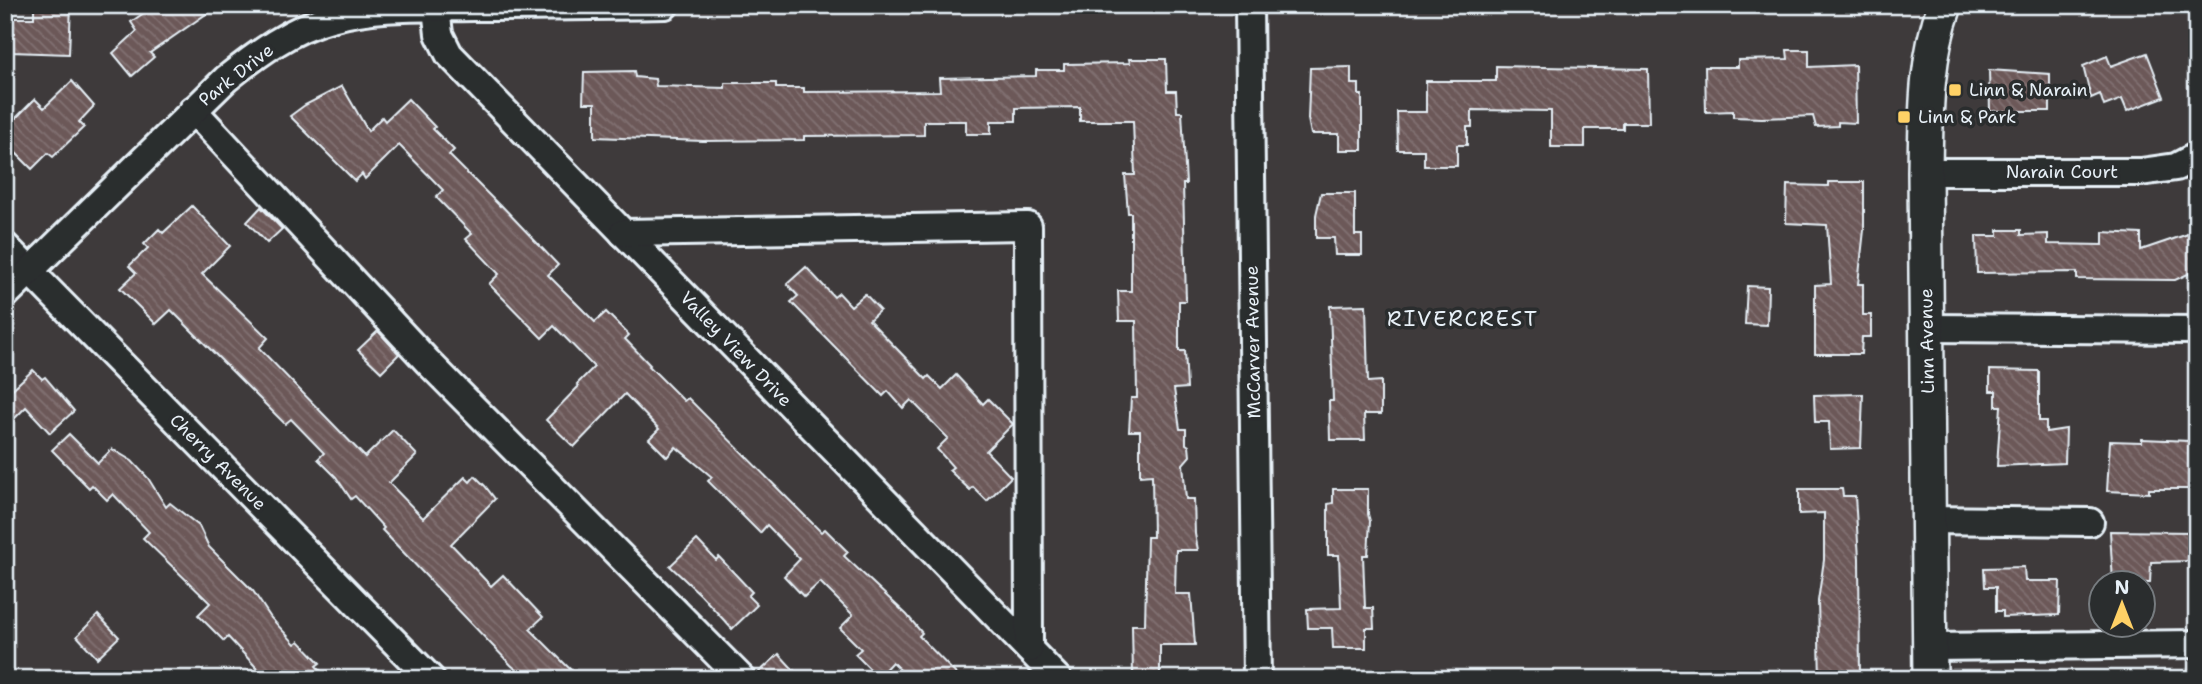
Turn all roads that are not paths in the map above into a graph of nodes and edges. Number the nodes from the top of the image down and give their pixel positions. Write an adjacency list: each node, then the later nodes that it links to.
1 (665, 5): 4 (street, Park Drive)
2 (1249, 5): 23 (street, McCarver Avenue)
3 (1945, 5): 8 (main road, Linn Avenue)
4 (436, 8): 5 (street, Park Drive); 9 (street, Valley View Drive)
5 (327, 12): 6 (street, Park Drive)
6 (192, 110): 11 (street, Park Drive); 21 (street)
7 (2197, 156): 8 (street, Narain Court)
8 (1925, 172): 13 (main road, Linn Avenue)
9 (623, 233): 18 (street, Valley View Drive); 18 (street)
10 (5, 246): 11 (street, Cherry Avenue)
11 (30, 271): 12 (street, Park Drive); 20 (street, Cherry Avenue)
12 (5, 295)
13 (1927, 328): 14 (street); 15 (main road, Linn Avenue)
14 (2197, 330)
15 (1929, 520): 16 (street); 19 (main road, Linn Avenue)
16 (2090, 522)
17 (2197, 644): 19 (street)
18 (1029, 649): 22 (street, Valley View Drive)
19 (1930, 663)
20 (431, 679)
21 (741, 679)
22 (1058, 679)
23 (1257, 679)

